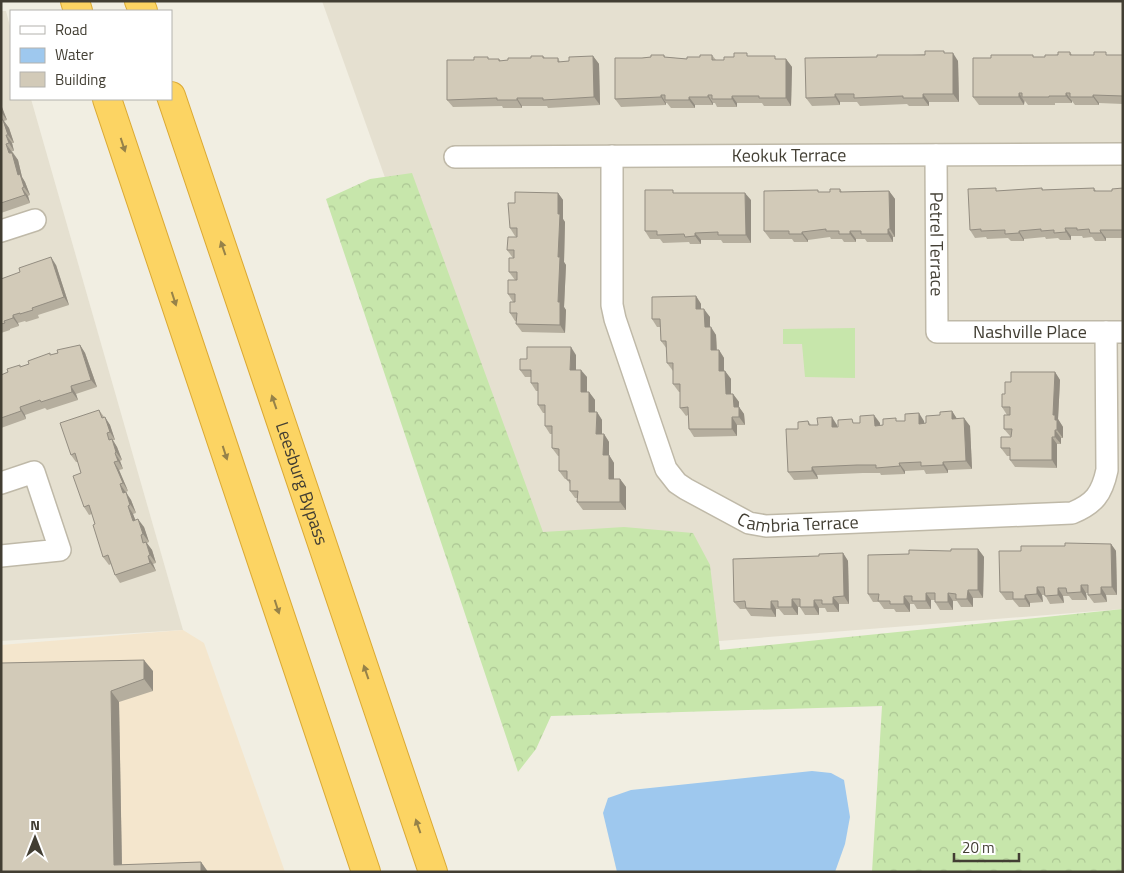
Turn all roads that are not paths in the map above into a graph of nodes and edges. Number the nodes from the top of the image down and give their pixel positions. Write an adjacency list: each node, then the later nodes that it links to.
1 (172, 99): 14 (highway, Leesburg Bypass, one-way to 1)
2 (107, 100): 13 (highway, one-way to 13)
3 (1123, 154): 4 (street, Keokuk Terrace)
4 (936, 155): 5 (street, Keokuk Terrace); 9 (street, Petrel Terrace)
5 (612, 156): 6 (street, Keokuk Terrace); 10 (street, Cambria Terrace)
6 (455, 157)
7 (35, 220): 8 (street)
8 (1, 231)
9 (937, 332): 10 (street, Nashville Place)
10 (1114, 332)
11 (1, 483): 12 (street)
12 (1, 556)
13 (366, 872)
14 (433, 872)

